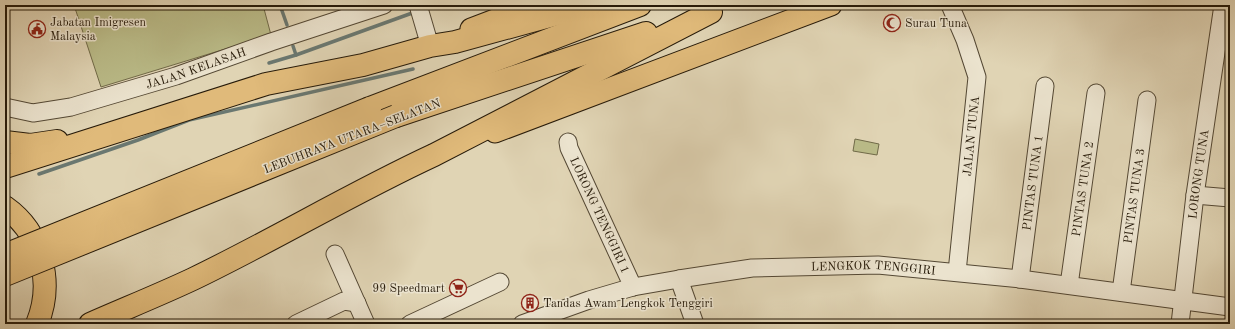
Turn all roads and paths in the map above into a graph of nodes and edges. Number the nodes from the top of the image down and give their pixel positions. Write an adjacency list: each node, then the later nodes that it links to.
1 (384, 5): 15 (street, JALAN KELASAH)
2 (418, 5): 11 (street)
3 (534, 5): 11 (main road)
4 (590, 5): 11 (highway)
5 (640, 5): 25 (highway, LEBUHRAYA UTARA–SELATAN, bridge)
6 (831, 5): 19 (main road)
7 (950, 5): 26 (street, JALAN TUNA)
8 (1223, 5): 10 (street, LORONG TUNA)
9 (720, 8): 19 (highway); 27 (highway, LEBUHRAYA UTARA–SELATAN, bridge)
10 (1225, 26): 21 (street, LORONG TUNA)
11 (430, 46): 16 (highway)
12 (1045, 86): 29 (street, PINTAS TUNA 1)
13 (1096, 93): 31 (street, PINTAS TUNA 2)
14 (1147, 100): 33 (street, PINTAS TUNA 3)
15 (5, 107)
16 (87, 141): 17 (highway); 20 (highway)
17 (5, 142)
18 (568, 142): 32 (street, LORONG TENGGIRI 1)
19 (434, 155): 34 (highway)
20 (5, 167)
21 (1195, 194): 22 (street); 35 (street, LORONG TUNA)
22 (1230, 198)
23 (5, 207): 38 (highway)
24 (335, 254): 36 (street)
25 (5, 256)
26 (957, 272): 28 (street, LENGKOK TENGGIRI); 29 (street, LENGKOK TENGGIRI)
27 (5, 275)
28 (679, 279): 32 (street, LENGKOK TENGGIRI); 45 (street)
29 (1020, 279): 31 (street, LENGKOK TENGGIRI)
30 (500, 282): 43 (street)
31 (1069, 285): 33 (street, LENGKOK TENGGIRI)
32 (633, 287): 44 (street, LENGKOK TENGGIRI)
33 (1121, 292): 35 (street, LENGKOK TENGGIRI)
34 (152, 296): 39 (highway); 40 (highway)
35 (1183, 300): 37 (street, LENGKOK TENGGIRI); 46 (street, LORONG TUNA)
36 (357, 303): 41 (street); 42 (street)
37 (1230, 307)
38 (38, 324)
39 (90, 324)
40 (124, 324)
41 (296, 324)
42 (366, 324)
43 (410, 324)
44 (522, 324)
45 (695, 324)
46 (1180, 324)

